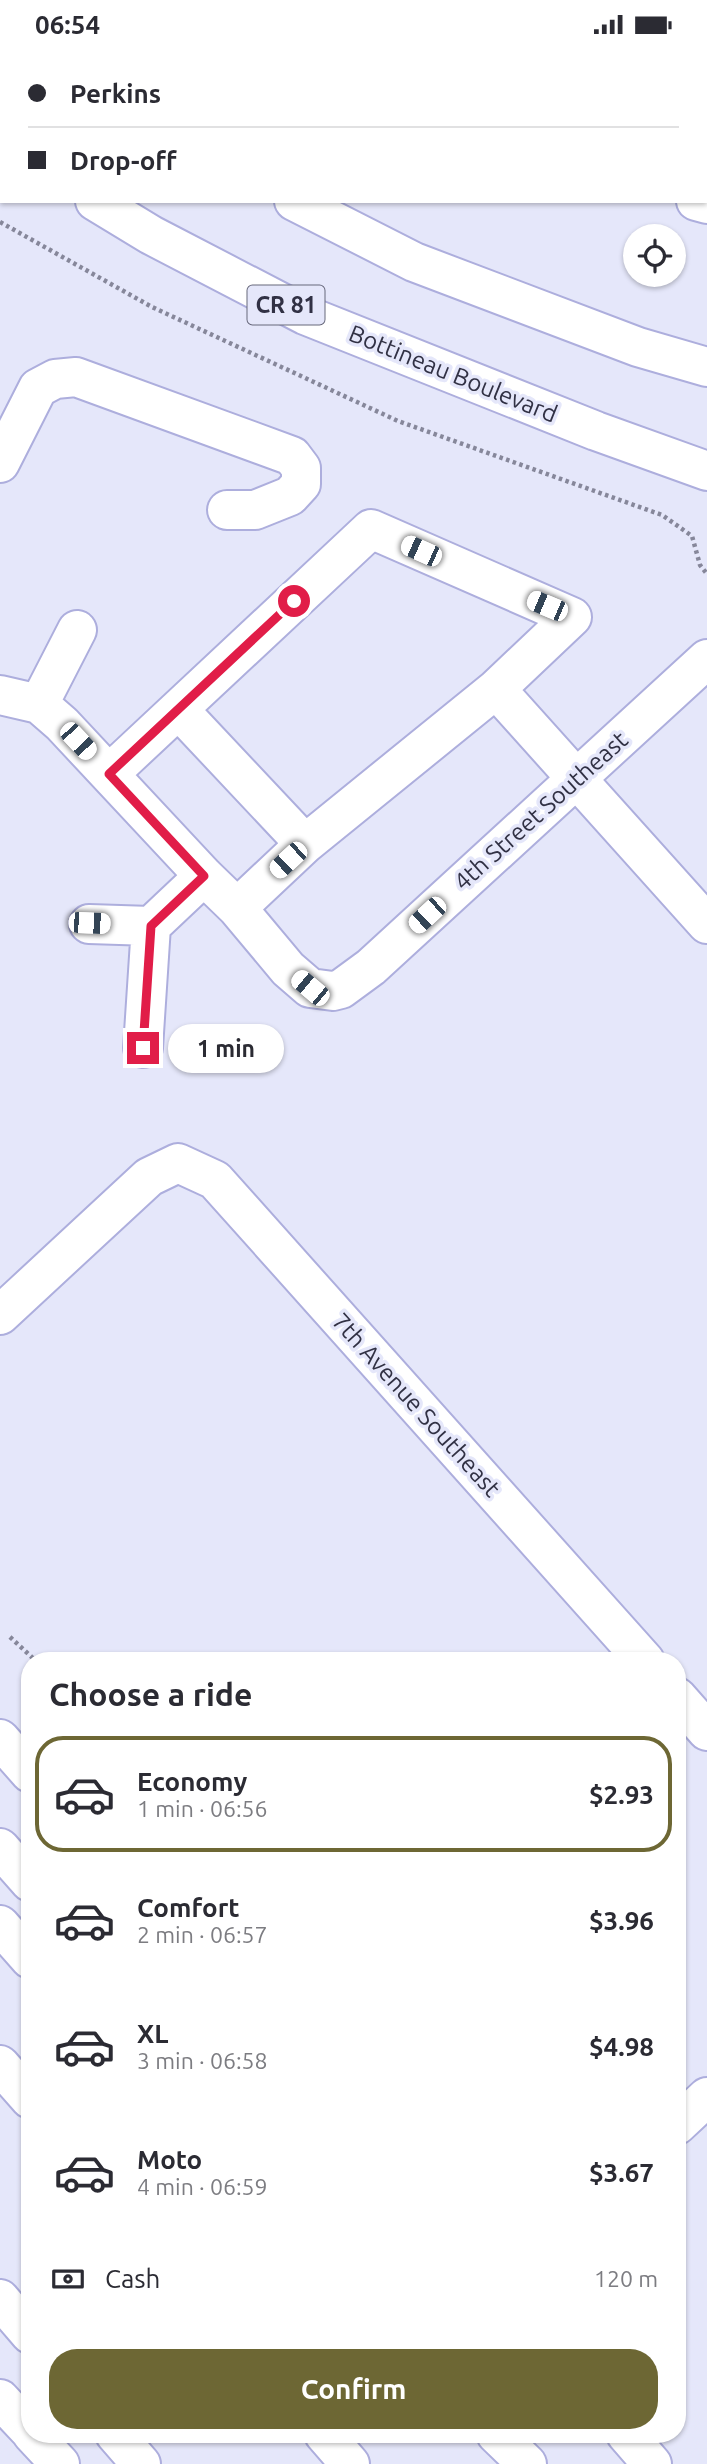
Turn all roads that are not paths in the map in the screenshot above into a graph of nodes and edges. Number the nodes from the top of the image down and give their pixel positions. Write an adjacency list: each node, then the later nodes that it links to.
1 (98, 203): 5 (main road, Bottineau Boulevard / CR 81)
2 (298, 203): 3 (main road)
3 (707, 367)
4 (0, 463): 6 (main road)
5 (707, 471)
6 (227, 510)
7 (77, 630): 11 (main road)
8 (707, 659): 14 (main road, 4th Street Southeast)
9 (496, 689): 12 (main road); 14 (main road); 15 (main road)
10 (0, 695): 11 (main road)
11 (39, 704): 13 (main road)
12 (179, 710): 13 (main road); 15 (main road)
13 (109, 774): 16 (main road)
14 (577, 777): 17 (main road, 4th Street Southeast); 19 (main road)
15 (305, 844): 17 (main road)
16 (204, 876): 17 (main road); 20 (main road)
17 (237, 908)
18 (89, 923): 20 (main road)
19 (707, 924)
20 (151, 926): 21 (main road)
21 (143, 1048)
22 (0, 1315): 23 (main road, 7th Avenue Southeast)
23 (637, 1652)
24 (686, 1707): 25 (main road)
25 (707, 1731)
26 (0, 1739): 27 (main road)
27 (21, 1763)
28 (0, 1848): 29 (main road)
29 (21, 1872)
30 (0, 1924): 31 (main road)
31 (21, 1948)
32 (0, 2065): 33 (main road)
33 (21, 2089)
34 (707, 2097): 35 (main road)
35 (686, 2117)
36 (0, 2299): 37 (main road)
37 (21, 2324)
38 (0, 2399): 39 (main road)
39 (21, 2422)
40 (40, 2443): 46 (main road)
41 (124, 2443): 47 (main road)
42 (332, 2443): 48 (main road)
43 (505, 2443): 49 (main road)
44 (520, 2443): 50 (main road)
45 (634, 2443): 51 (main road)
46 (60, 2464)
47 (141, 2464)
48 (350, 2464)
49 (527, 2464)
50 (538, 2464)
51 (652, 2464)

